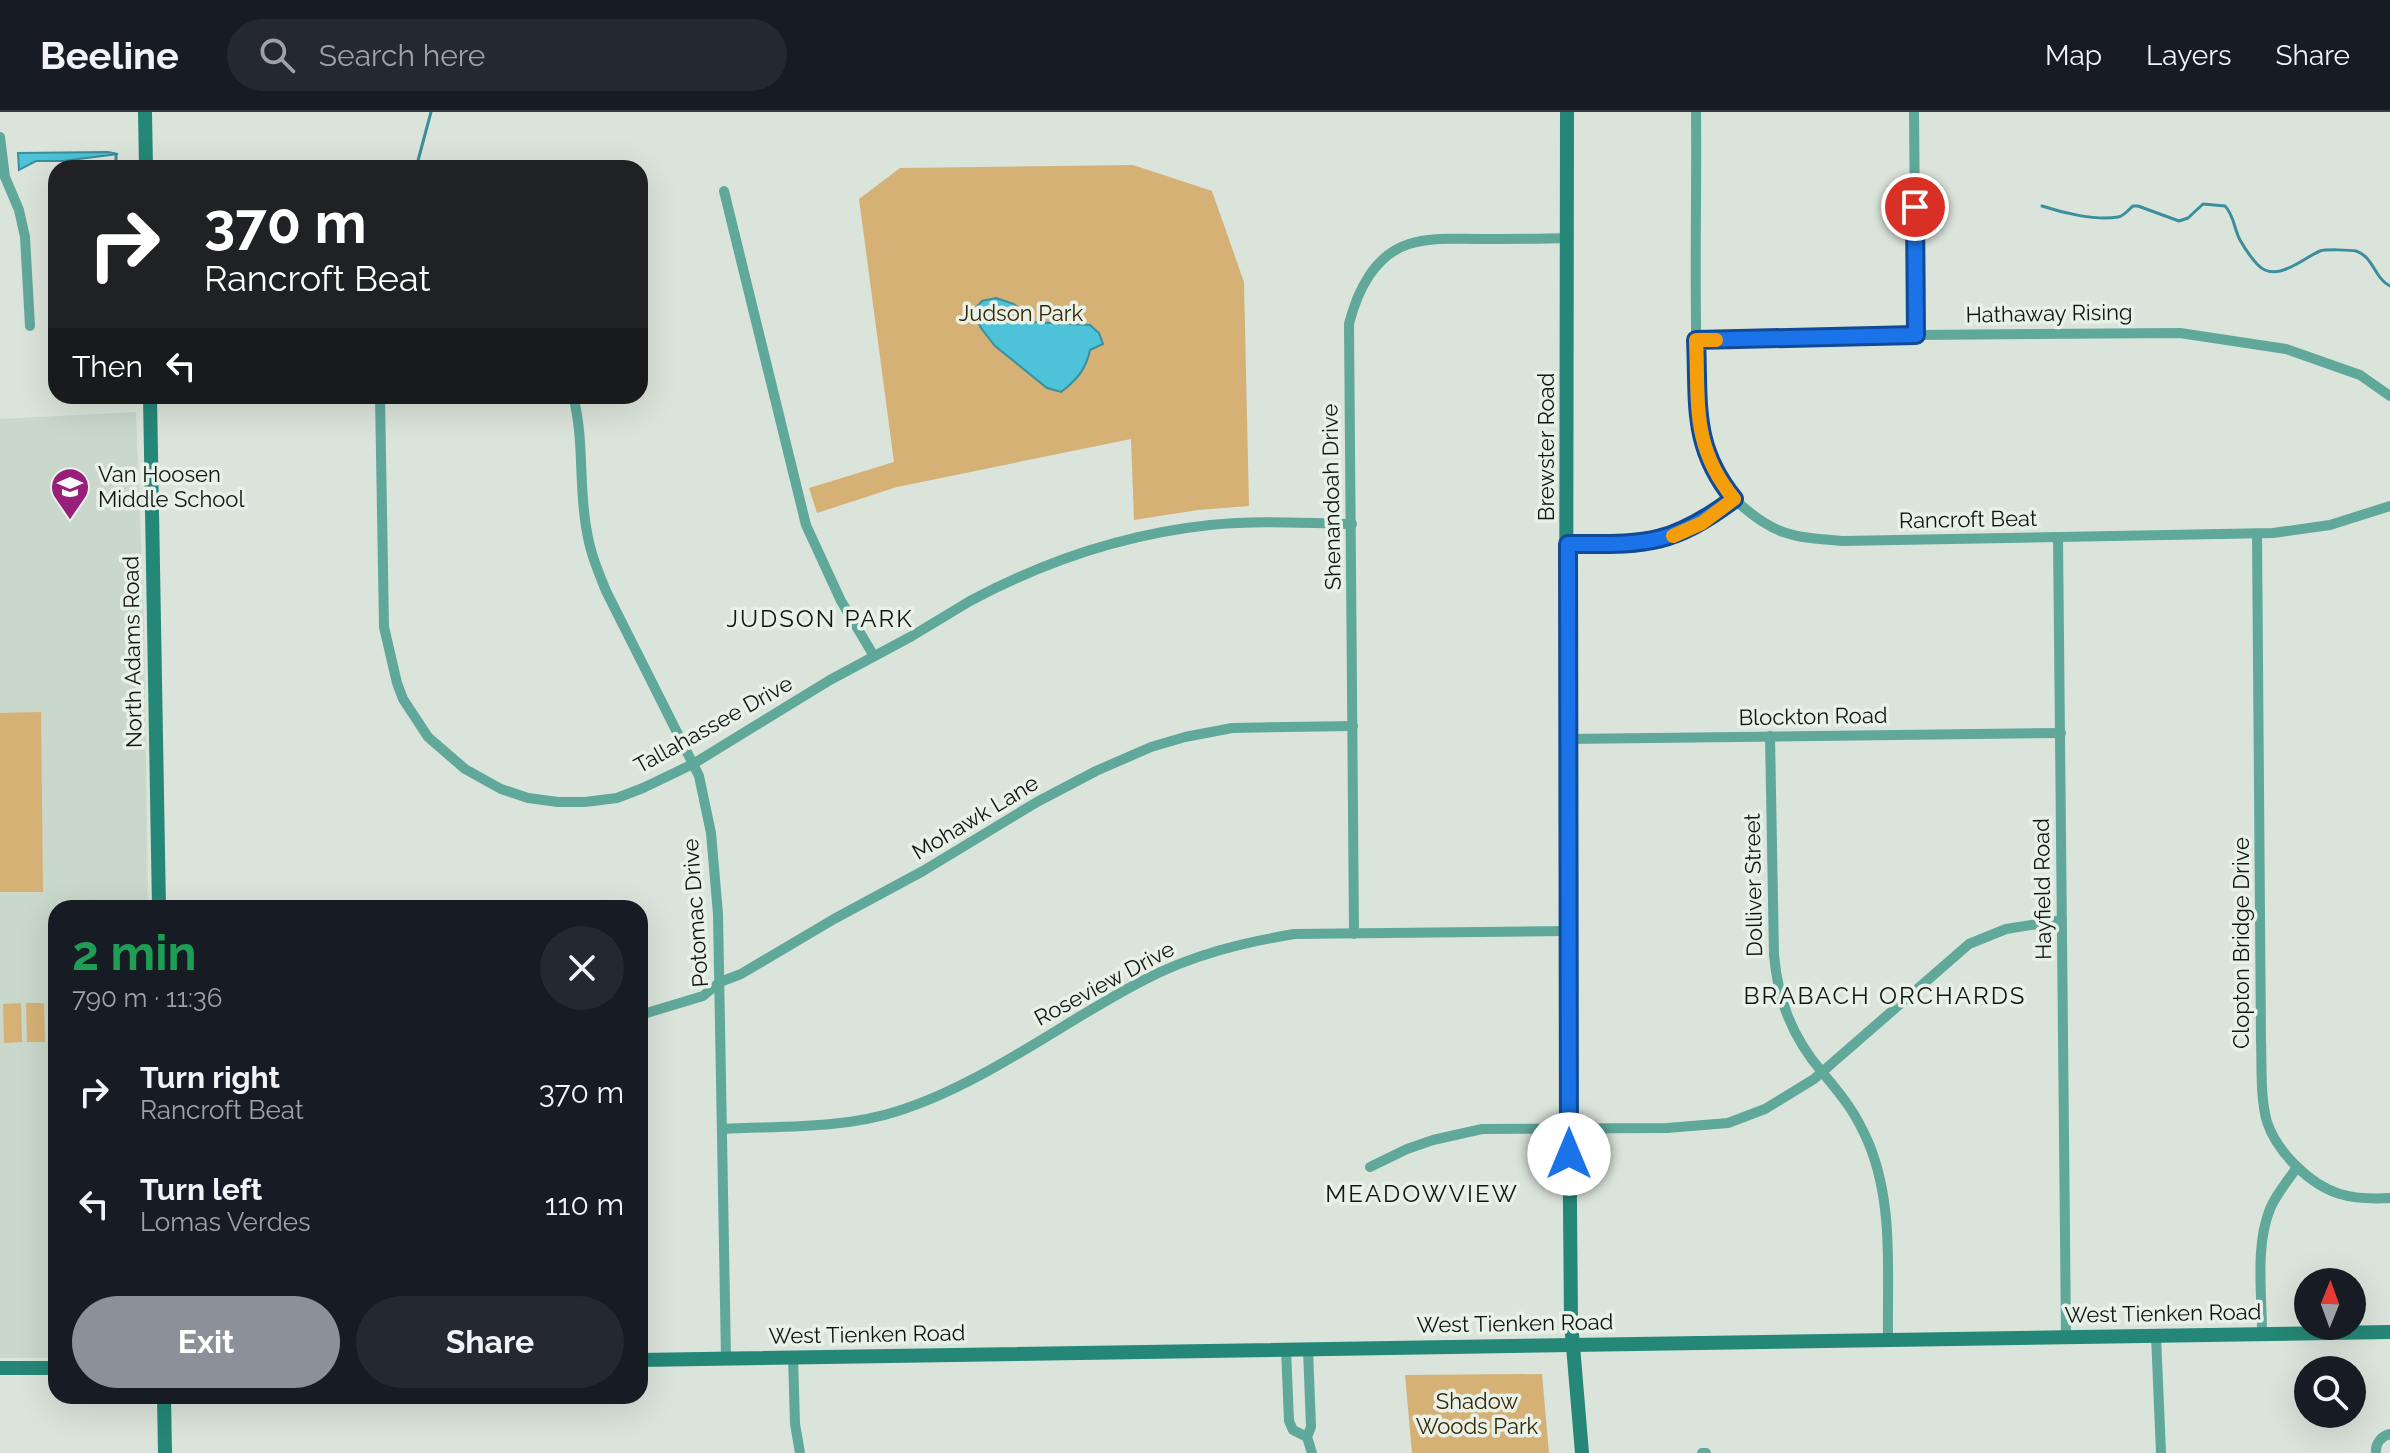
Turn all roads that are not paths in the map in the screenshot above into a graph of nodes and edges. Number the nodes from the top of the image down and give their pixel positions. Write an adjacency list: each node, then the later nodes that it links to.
1 (145, 112): 6 (street)
2 (1567, 112): 8 (street, Brewster Road)
3 (1696, 112): 11 (street, Rancroft Beat)
4 (1914, 112): 10 (street)
5 (0, 137): 9 (street)
6 (146, 160)
7 (724, 191): 22 (street)
8 (1568, 238): 18 (street, Shenandoah Drive); 21 (street, Brewster Road)
9 (30, 326)
10 (1916, 335): 11 (street, Hathaway Rising); 12 (street, Hathaway Rising)
11 (1696, 340): 16 (street, Rancroft Beat)
12 (2390, 396)
13 (150, 404): 28 (street, North Adams Road)
14 (380, 404): 27 (street, Tallahassee Drive)
15 (574, 404): 27 (street, Potomac Drive)
16 (1734, 499): 20 (street, Rancroft Beat); 21 (street)
17 (2390, 506): 19 (street, Rancroft Beat)
18 (1352, 524): 22 (street, Tallahassee Drive); 23 (street, Shenandoah Drive)
19 (2257, 534): 20 (street, Rancroft Beat); 38 (street, Clopton Bridge Drive)
20 (2058, 537): 24 (street, Hayfield Road)
21 (1568, 544): 26 (street, Brewster Road)
22 (874, 656): 27 (street, Tallahassee Drive)
23 (1353, 726): 31 (street, Shenandoah Drive); 32 (street, Mohawk Lane)
24 (2061, 733): 25 (street, Blockton Road); 29 (street, Hayfield Road)
25 (1770, 736): 26 (street, Blockton Road); 34 (street, Dolliver Street)
26 (1566, 739): 30 (street, Brewster Road)
27 (693, 764): 32 (street, Potomac Drive)
28 (159, 900)
29 (2062, 920): 34 (street); 43 (street, Hayfield Road)
30 (1568, 931): 31 (street, Roseview Drive); 35 (street, Brewster Road)
31 (1354, 934): 36 (street, Roseview Drive)
32 (720, 982): 33 (street, Mohawk Lane); 36 (street, Potomac Drive)
33 (648, 1013)
34 (1821, 1072): 35 (street); 44 (street, Dolliver Street)
35 (1569, 1127): 37 (street); 45 (street, Brewster Road)
36 (723, 1129): 49 (street, Potomac Drive)
37 (1370, 1167)
38 (2297, 1167): 39 (street, Clopton Bridge Drive); 41 (street)
39 (2390, 1198)
40 (2390, 1332): 41 (street, West Tienken Road)
41 (2262, 1333): 42 (street, West Tienken Road)
42 (2156, 1335): 43 (street, West Tienken Road); 60 (street)
43 (2066, 1336): 44 (street, West Tienken Road)
44 (1888, 1339): 45 (street, West Tienken Road)
45 (1573, 1345): 47 (street, West Tienken Road); 59 (street, Brewster Road)
46 (1286, 1349): 47 (street, West Tienken Road); 48 (street, West Tienken Road); 55 (street)
47 (1308, 1349): 55 (street)
48 (793, 1357): 49 (street, West Tienken Road); 57 (street)
49 (726, 1358): 50 (street, West Tienken Road)
50 (648, 1360)
51 (0, 1368): 52 (street)
52 (48, 1368)
53 (164, 1404): 56 (street)
54 (2390, 1434): 61 (street)
55 (1307, 1437): 58 (street)
56 (165, 1453)
57 (800, 1453)
58 (1312, 1453)
59 (1582, 1453)
60 (2161, 1453)
61 (2376, 1453)

